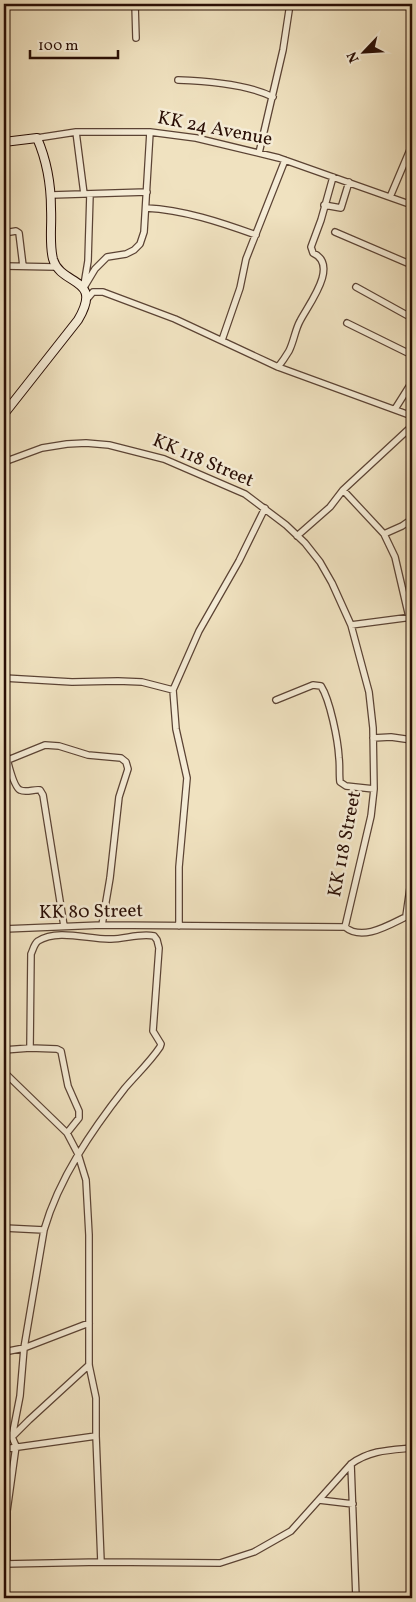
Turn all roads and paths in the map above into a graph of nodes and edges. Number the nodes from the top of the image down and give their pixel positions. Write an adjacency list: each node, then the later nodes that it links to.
1 (135, 4): 3 (street)
2 (290, 4): 5 (street)
3 (136, 38)
4 (178, 80): 5 (street)
5 (273, 97): 11 (street)
6 (76, 132): 7 (street, KK 24 Avenue); 8 (street, KK 24 Avenue); 16 (street)
7 (150, 132): 11 (street, KK 24 Avenue); 15 (street)
8 (37, 138): 9 (street, KK 24 Avenue); 17 (street)
9 (4, 142)
10 (412, 144): 18 (street)
11 (259, 153): 12 (street, KK 24 Avenue)
12 (285, 160): 13 (street, KK 24 Avenue); 24 (street)
13 (333, 177): 14 (street, KK 24 Avenue); 19 (street)
14 (348, 182): 18 (street, KK 24 Avenue); 19 (street)
15 (147, 192): 16 (street); 21 (street)
16 (87, 194): 17 (street); 30 (street)
17 (51, 195): 28 (street)
18 (390, 197): 20 (street, KK 24 Avenue)
19 (324, 205): 36 (street)
20 (412, 206)
21 (146, 208): 24 (street); 30 (street)
22 (335, 232): 25 (street)
23 (4, 234): 27 (street)
24 (256, 235): 34 (street)
25 (412, 265)
26 (4, 266): 27 (street)
27 (23, 266): 28 (street)
28 (56, 267): 30 (street)
29 (356, 287): 32 (street)
30 (84, 289): 31 (street)
31 (88, 298): 34 (street); 39 (street)
32 (412, 318)
33 (346, 323): 35 (street)
34 (222, 340): 36 (street)
35 (412, 355)
36 (278, 367): 38 (street)
37 (412, 382): 38 (street)
38 (396, 409): 40 (street)
39 (4, 414)
40 (412, 416)
41 (412, 426): 43 (street)
42 (4, 462): 44 (street, KK 118 Street)
43 (343, 490): 46 (street); 47 (street)
44 (265, 508): 47 (street, KK 118 Street); 51 (street)
45 (412, 519): 46 (street)
46 (384, 534): 48 (street)
47 (297, 536): 49 (street, KK 118 Street)
48 (411, 617): 49 (street)
49 (351, 625): 53 (street, KK 118 Street)
50 (4, 678): 51 (street)
51 (173, 690): 63 (street)
52 (276, 700): 57 (street)
53 (373, 738): 54 (street); 57 (street, KK 118 Street)
54 (412, 740)
55 (4, 746): 56 (street)
56 (8, 760): 61 (street); 62 (street)
57 (374, 789): 64 (street, KK 118 Street)
58 (412, 874): 60 (street)
59 (412, 914): 60 (street, KK 80 Street)
60 (406, 916): 64 (street, KK 80 Street)
61 (102, 925): 62 (street, KK 80 Street); 63 (street, KK 80 Street)
62 (64, 926): 65 (street, KK 80 Street)
63 (179, 926): 64 (street, KK 80 Street)
64 (345, 927)
65 (4, 929)
66 (30, 1048): 67 (street); 69 (street); 70 (street)
67 (4, 1050)
68 (4, 1072): 69 (street)
69 (67, 1134): 70 (street)
70 (78, 1154): 72 (street); 73 (street)
71 (4, 1228): 72 (street)
72 (44, 1230): 74 (street)
73 (90, 1323): 74 (street); 76 (street)
74 (24, 1348): 75 (street); 79 (street)
75 (4, 1352)
76 (89, 1365): 78 (street); 79 (street)
77 (4, 1431): 79 (street)
78 (96, 1436): 80 (street); 86 (street)
79 (12, 1437): 80 (street)
80 (16, 1446): 81 (street); 87 (street)
81 (4, 1448)
82 (412, 1448): 83 (street)
83 (351, 1464): 84 (street); 85 (street)
84 (319, 1500): 85 (street); 86 (street)
85 (353, 1504): 88 (street)
86 (101, 1562): 87 (street)
87 (5, 1564)
88 (356, 1598)

